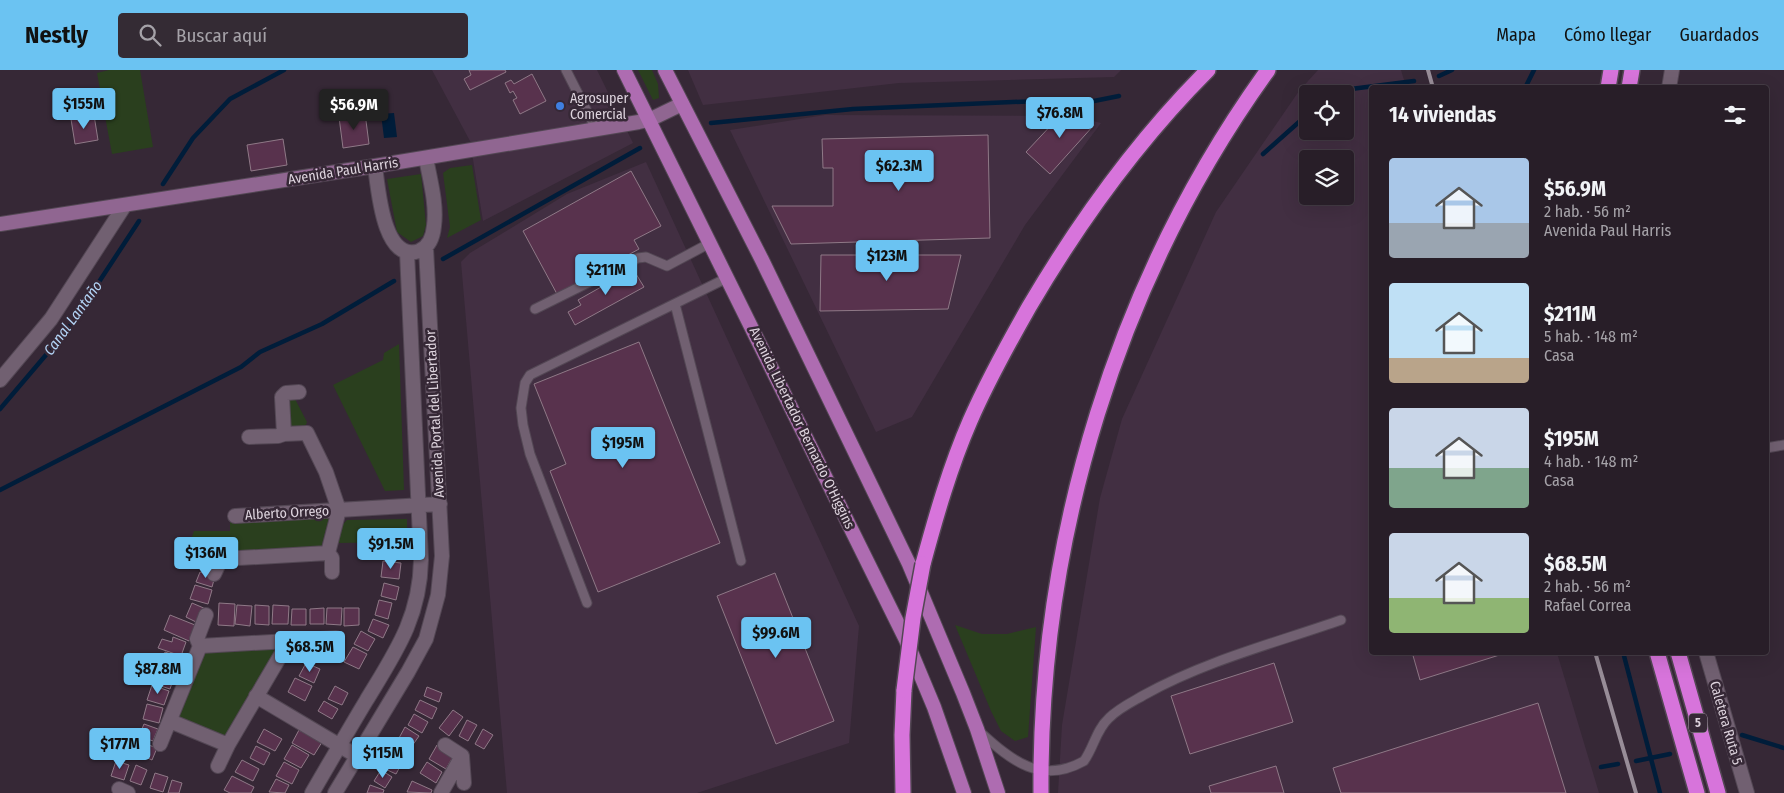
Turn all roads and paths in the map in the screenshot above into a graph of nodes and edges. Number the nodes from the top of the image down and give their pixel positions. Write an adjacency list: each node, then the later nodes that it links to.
1 (566, 70): 14 (lane)
2 (624, 70): 13 (main road, Avenida Libertador Bernardo O'Higgins)
3 (665, 70): 12 (main road)
4 (1208, 70): 63 (highway, bridge)
5 (1268, 70): 58 (highway)
6 (1610, 70): 9 (highway)
7 (1632, 70): 10 (highway)
8 (1672, 70): 11 (street)
9 (1608, 85)
10 (1630, 85)
11 (1670, 85)
12 (682, 104): 13 (main road, Avenida Paul Harris); 50 (main road)
13 (649, 120): 14 (main road, Avenida Paul Harris); 19 (main road, Avenida Libertador Bernardo O'Higgins)
14 (596, 129): 15 (main road, Avenida Paul Harris)
15 (426, 158): 16 (main road, Avenida Paul Harris); 20 (street, Avenida Portal del Libertador)
16 (375, 166): 17 (main road, Avenida Paul Harris); 21 (street)
17 (125, 205): 18 (main road, Avenida Paul Harris); 25 (street)
18 (0, 224)
19 (710, 243): 22 (main road, Avenida Libertador Bernardo O'Higgins); 24 (lane)
20 (426, 248): 21 (street); 31 (street, Avenida Portal del Libertador)
21 (406, 252): 32 (street, Avenida Portal del Libertador)
22 (727, 278): 23 (lane); 64 (main road, Avenida Libertador Bernardo O'Higgins)
23 (675, 304): 36 (lane); 39 (lane)
24 (535, 309)
25 (0, 380)
26 (299, 392): 27 (street)
27 (284, 434): 28 (street, Alberto Orrego); 33 (street, Alberto Orrego)
28 (249, 437)
29 (1784, 445): 30 (lane)
30 (1769, 448)
31 (440, 504): 32 (street, Alberto Orrego); 55 (street, Avenida Portal del Libertador)
32 (418, 506): 33 (street, Alberto Orrego); 54 (street, Avenida Portal del Libertador)
33 (339, 510): 34 (street, Alberto Orrego); 35 (street, Alberto Orrego)
34 (235, 516)
35 (328, 553): 37 (street, Alberto Orrego); 38 (street)
36 (741, 561)
37 (332, 572)
38 (214, 574)
39 (587, 603)
40 (206, 616): 44 (street)
41 (1341, 620): 58 (lane)
42 (336, 638): 43 (street)
43 (289, 640): 44 (street); 48 (street)
44 (200, 646): 49 (street)
45 (1658, 655): 67 (highway, 5)
46 (1679, 655): 68 (highway, 5)
47 (1707, 655): 69 (street, Caletera Ruta 5)
48 (256, 696): 52 (street); 54 (street)
49 (170, 721): 51 (street); 52 (street)
50 (977, 729): 58 (lane); 65 (main road)
51 (160, 744)
52 (228, 745): 57 (street)
53 (445, 745): 56 (street)
54 (340, 746): 55 (street); 60 (street, Avenida Portal del Libertador)
55 (357, 756): 61 (street, Avenida Portal del Libertador)
56 (462, 756): 59 (street); 62 (street)
57 (218, 766)
58 (1041, 771): 66 (highway)
59 (464, 783)
60 (312, 793)
61 (335, 793)
62 (441, 793)
63 (903, 793)
64 (964, 793)
65 (998, 793)
66 (1041, 793)
67 (1697, 793)
68 (1718, 793)
69 (1747, 793)

